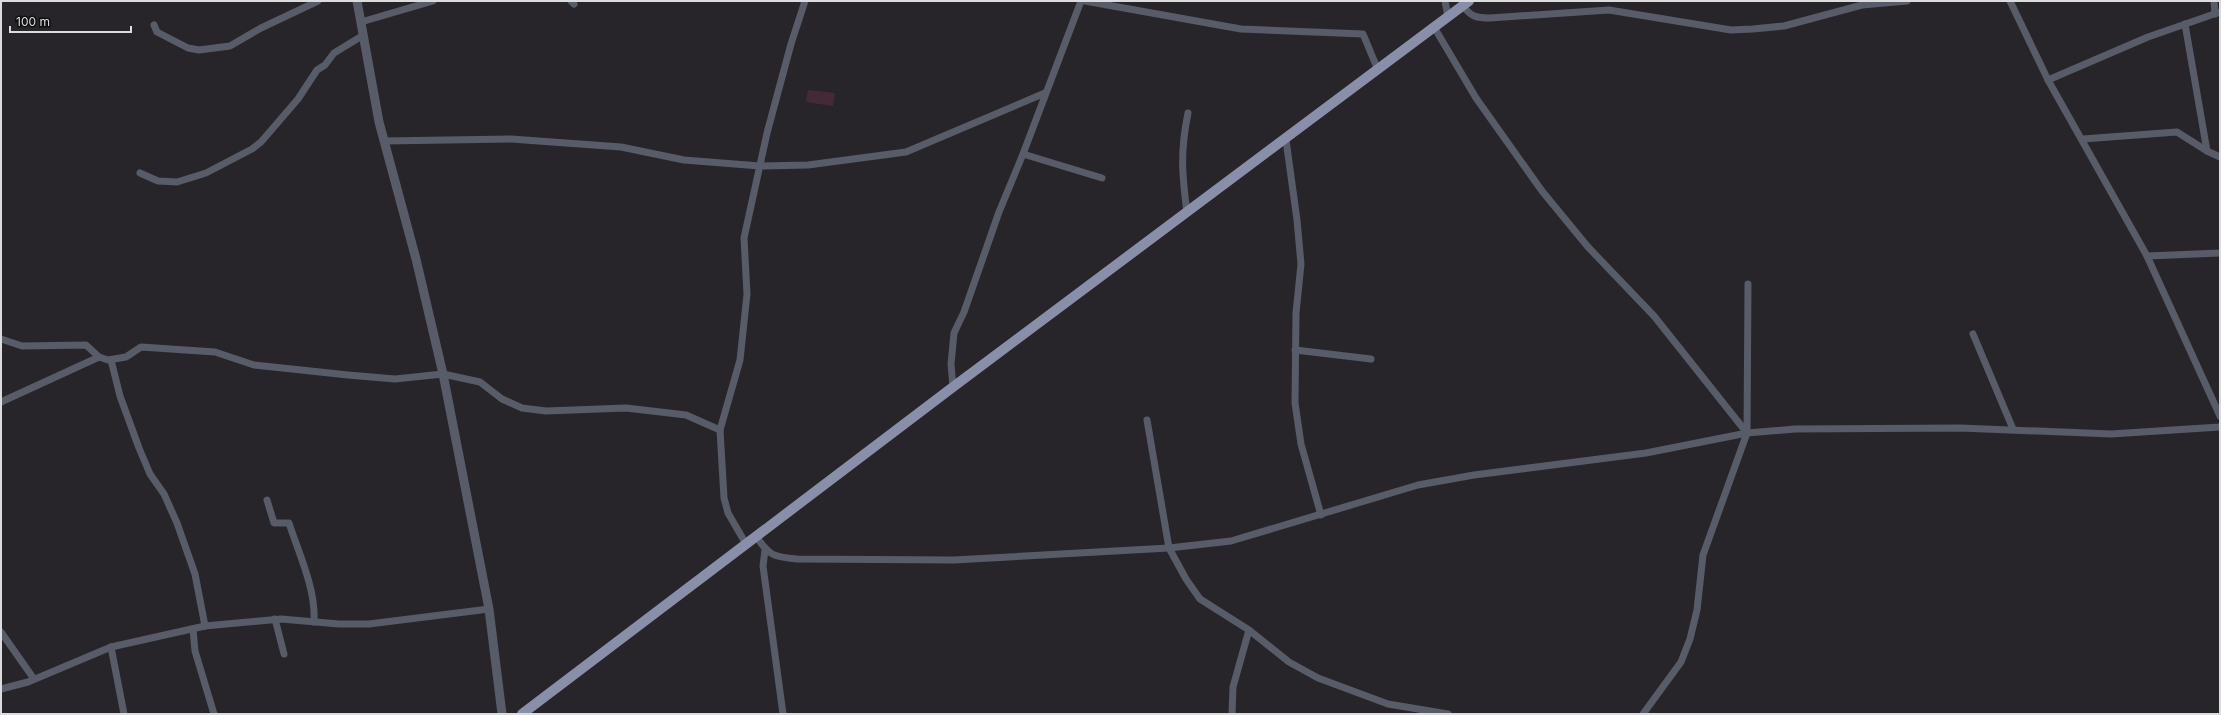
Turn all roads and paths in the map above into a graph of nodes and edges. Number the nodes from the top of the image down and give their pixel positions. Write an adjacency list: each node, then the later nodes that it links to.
1 (318, 1): 16 (street)
2 (357, 1): 14 (street)
3 (432, 1): 14 (street)
4 (805, 1): 29 (street)
5 (1081, 1): 21 (street)
6 (1086, 1): 19 (street)
7 (1445, 1): 13 (street)
8 (1907, 1): 11 (street)
9 (2010, 1): 20 (street)
10 (2214, 1): 12 (street)
11 (1466, 4): 13 (main road)
12 (2218, 13): 15 (street)
13 (1448, 17): 17 (main road)
14 (361, 22): 18 (street)
15 (2185, 24): 20 (street); 26 (street)
16 (154, 25)
17 (1434, 27): 19 (main road); 50 (street)
18 (362, 36): 25 (street); 30 (street)
19 (1378, 70): 24 (main road)
20 (2048, 80): 23 (street)
21 (1045, 93): 27 (street); 29 (street)
22 (1188, 113): 32 (street)
23 (2083, 139): 26 (street); 34 (street)
24 (1286, 140): 32 (main road); 38 (street)
25 (384, 141): 29 (street); 42 (street)
26 (2207, 152): 28 (street)
27 (1024, 154): 31 (street); 43 (street)
28 (2220, 157)
29 (760, 166): 49 (street)
30 (140, 173)
31 (1102, 178)
32 (1187, 213): 43 (main road)
33 (2220, 253): 34 (street)
34 (2148, 256): 45 (street)
35 (1748, 284): 50 (street)
36 (1973, 334): 48 (street)
37 (1, 339): 39 (street)
38 (1295, 350): 40 (street); 52 (street)
39 (99, 357): 41 (street); 44 (street)
40 (1371, 359)
41 (111, 360): 42 (street); 60 (street)
42 (443, 374): 49 (street); 57 (street)
43 (953, 387): 53 (main road)
44 (1, 402)
45 (2220, 416)
46 (1147, 420): 55 (street)
47 (2220, 427): 48 (street)
48 (2013, 429): 50 (street)
49 (720, 430): 54 (street)
50 (1747, 433): 52 (street); 75 (street)
51 (267, 500): 59 (street)
52 (1321, 516): 55 (street)
53 (756, 536): 54 (main road); 56 (street)
54 (746, 544): 71 (main road)
55 (1169, 548): 56 (street); 62 (street)
56 (765, 550): 72 (street)
57 (489, 609): 59 (street); 70 (street)
58 (275, 619): 59 (street); 60 (street); 65 (street)
59 (314, 622)
60 (205, 626): 61 (street)
61 (193, 629): 64 (street); 69 (street)
62 (1250, 630): 73 (street); 74 (street)
63 (1, 632): 66 (street)
64 (111, 647): 66 (street); 68 (street)
65 (284, 654)
66 (34, 679): 67 (street)
67 (1, 689)
68 (124, 714)
69 (214, 714)
70 (502, 714)
71 (522, 714)
72 (783, 714)
73 (1232, 714)
74 (1448, 714)
75 (1643, 714)

